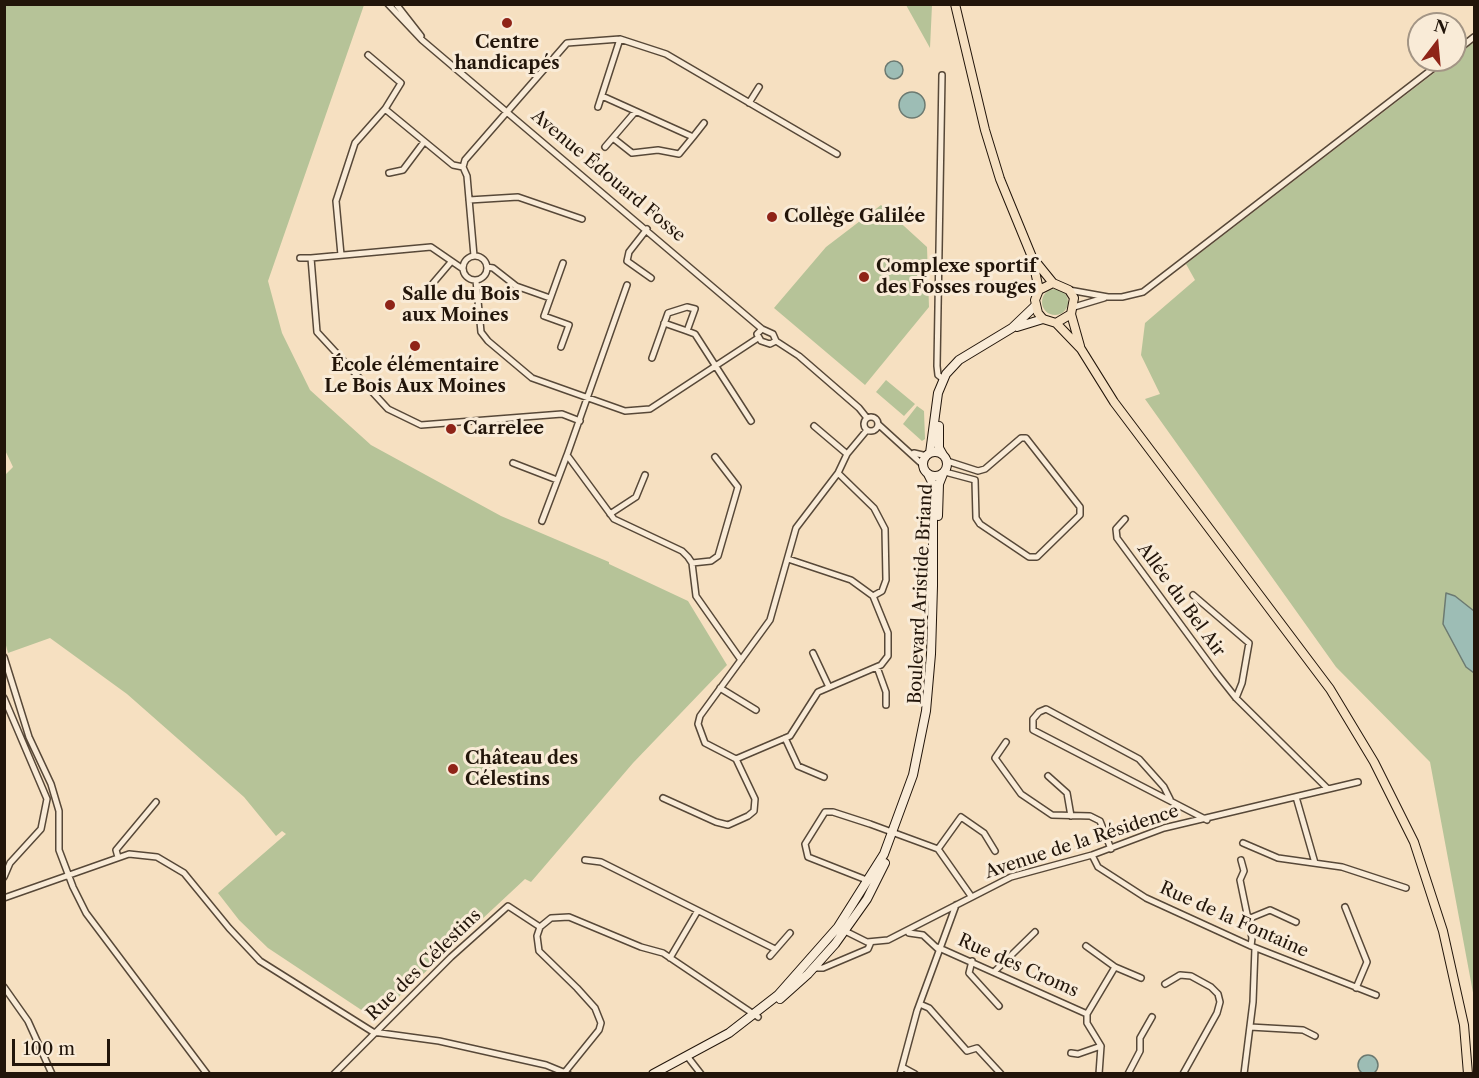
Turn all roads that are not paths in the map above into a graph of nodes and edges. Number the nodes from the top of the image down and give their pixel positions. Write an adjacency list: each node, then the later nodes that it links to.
1 (388, 4): 5 (street, Avenue Édouard Fosse)
2 (396, 4): 5 (street, Avenue Édouard Fosse)
3 (956, 4): 29 (main road)
4 (620, 39): 10 (street); 11 (street); 14 (street)
5 (433, 48): 14 (street, Avenue Édouard Fosse)
6 (368, 55): 13 (street)
7 (1428, 72): 43 (street)
8 (942, 75): 59 (street)
9 (759, 87): 11 (street)
10 (602, 96): 12 (street); 15 (street)
11 (749, 103): 21 (street)
12 (598, 107)
13 (385, 109): 19 (street); 27 (street)
14 (508, 111): 22 (street); 26 (street, Avenue Édouard Fosse)
15 (635, 112): 17 (street); 18 (street)
16 (704, 123): 17 (street)
17 (693, 137): 18 (street)
18 (613, 138): 20 (street)
19 (424, 142): 22 (street); 23 (street)
20 (605, 147)
21 (837, 154)
22 (463, 167): 24 (street)
23 (389, 173)
24 (469, 200): 25 (street); 28 (street)
25 (582, 219)
26 (647, 229): 36 (street); 51 (street, Avenue Édouard Fosse)
27 (341, 255): 31 (street); 32 (street)
28 (474, 256): 34 (street); 35 (street)
29 (1032, 256): 38 (main road); 41 (main road)
30 (300, 258): 31 (street)
31 (311, 258): 64 (street)
32 (451, 262): 35 (street); 40 (street)
33 (563, 263): 44 (street)
34 (487, 267): 37 (street); 44 (street)
35 (463, 269): 37 (street)
36 (651, 278)
37 (476, 280): 61 (street)
38 (1053, 283): 41 (main road); 42 (main road)
39 (627, 285): 61 (street)
40 (428, 289)
41 (1039, 290): 45 (main road)
42 (1069, 290): 43 (street); 46 (main road)
43 (1108, 297): 46 (street)
44 (550, 298): 55 (street)
45 (1035, 306): 47 (main road); 50 (main road)
46 (1073, 310): 49 (main road); 56 (main road)
47 (1043, 319): 49 (main road); 50 (main road)
48 (664, 323): 52 (street); 52 (street); 57 (street)
49 (1056, 323): 56 (main road)
50 (1012, 328): 59 (main road)
51 (762, 329): 53 (street); 54 (street, Avenue Édouard Fosse)
52 (687, 331): 58 (street)
53 (758, 338): 54 (street); 58 (street)
54 (776, 341): 62 (street)
55 (561, 347)
56 (1081, 349): 183 (main road)
57 (652, 358)
58 (715, 365): 61 (street); 63 (street)
59 (943, 379): 60 (main road)
60 (937, 397): 70 (main road); 73 (main road)
61 (587, 398): 64 (street)
62 (867, 418): 65 (street); 67 (street)
63 (752, 420)
64 (580, 421): 71 (street)
65 (878, 424): 67 (street); 68 (street)
66 (814, 426): 69 (street)
67 (867, 430): 69 (street)
68 (912, 452): 70 (street); 75 (street)
69 (847, 454): 76 (street)
70 (928, 454): 73 (main road); 75 (main road)
71 (567, 455): 80 (street); 81 (street)
72 (715, 456): 85 (street)
73 (945, 458): 77 (main road); 77 (street)
74 (513, 463): 80 (street)
75 (923, 465): 78 (main road)
76 (838, 473): 84 (street); 87 (street)
77 (944, 473): 78 (main road); 111 (main road, Boulevard Aristide Briand)
78 (928, 474): 111 (main road, Boulevard Aristide Briand)
79 (645, 475): 81 (street)
80 (557, 480): 83 (street)
81 (610, 514): 85 (street)
82 (1125, 519): 95 (street, Allée du Bel Air)
83 (542, 521)
84 (788, 559): 87 (street); 90 (street)
85 (692, 563): 90 (street)
86 (1193, 595): 95 (street)
87 (873, 596): 91 (street)
88 (813, 653): 92 (street)
89 (4, 657): 121 (street)
90 (741, 660): 93 (street)
91 (877, 667): 92 (street); 96 (street)
92 (829, 687): 98 (street)
93 (720, 688): 97 (street); 100 (street)
94 (4, 698): 122 (street)
95 (1236, 698): 104 (street)
96 (886, 705)
97 (756, 710)
98 (785, 738): 100 (street); 102 (street)
99 (1006, 742): 109 (street)
100 (736, 759): 106 (street)
101 (1048, 776): 109 (street)
102 (824, 777)
103 (1358, 782): 104 (street, Avenue de la Résidence)
104 (1329, 789): 105 (street, Avenue de la Résidence)
105 (1296, 796): 110 (street, Avenue de la Résidence); 120 (street)
106 (663, 798)
107 (1170, 800): 107 (street); 110 (street)
108 (156, 802): 117 (street)
109 (1071, 816): 114 (street)
110 (1207, 820): 114 (street, Avenue de la Résidence)
111 (896, 834): 113 (street); 123 (main road, Boulevard Aristide Briand); 123 (street); 136 (main road, Boulevard Aristide Briand)
112 (1243, 843): 120 (street)
113 (938, 849): 115 (street); 125 (street)
114 (1111, 849): 116 (street, Avenue de la Résidence)
115 (995, 851)
116 (1092, 855): 125 (street, Avenue de la Résidence); 144 (street, Rue de la Fontaine)
117 (118, 857): 121 (street); 164 (street)
118 (1241, 860): 131 (street)
119 (585, 861): 129 (street)
120 (1315, 863): 124 (street)
121 (68, 875): 126 (street); 170 (street)
122 (4, 877)
123 (869, 881): 136 (main road, Boulevard Aristide Briand)
124 (1406, 888)
125 (971, 896): 127 (street, Avenue de la Résidence)
126 (4, 898)
127 (958, 904): 130 (street, Avenue de la Résidence); 134 (street)
128 (1346, 907): 156 (street)
129 (697, 912): 145 (street); 148 (street)
130 (934, 917): 132 (street); 134 (street)
131 (1248, 919): 133 (street); 144 (street)
132 (928, 921): 139 (street); 141 (street)
133 (1296, 922)
134 (947, 926): 140 (street)
135 (540, 927): 148 (street); 164 (street, Rue des Célestins); 171 (street)
136 (841, 929): 142 (street); 151 (main road, Boulevard Aristide Briand); 161 (main road, Boulevard Aristide Briand)
137 (1035, 932): 152 (street)
138 (790, 933): 145 (street)
139 (905, 933): 141 (street); 142 (street)
140 (943, 938): 141 (street); 146 (street)
141 (930, 940): 146 (street)
142 (871, 942): 151 (street)
143 (1086, 946): 150 (street)
144 (1253, 947): 156 (street, Rue de la Fontaine); 163 (street)
145 (775, 949): 147 (street)
146 (939, 950): 149 (street, Rue des Croms); 158 (street)
147 (770, 956)
148 (670, 958): 161 (street)
149 (972, 961): 152 (street, Rue des Croms); 159 (street)
150 (1115, 967): 153 (street); 160 (street)
151 (814, 968): 161 (main road, Boulevard Aristide Briand)
152 (995, 971): 160 (street, Rue des Croms)
153 (1141, 978)
154 (1165, 984): 181 (street)
155 (4, 987): 172 (street)
156 (1356, 988): 157 (street, Rue de la Fontaine)
157 (1376, 995)
158 (922, 1005): 169 (street); 178 (street)
159 (999, 1006)
160 (1087, 1014): 166 (street)
161 (756, 1016): 168 (main road, Boulevard Aristide Briand)
162 (1152, 1017): 180 (street)
163 (1250, 1027): 165 (street); 182 (street)
164 (376, 1032): 171 (street); 173 (street, Rue des Célestins)
165 (1315, 1036)
166 (1101, 1046): 167 (street); 179 (street)
167 (1071, 1053)
168 (688, 1058): 174 (main road, Boulevard Aristide Briand); 175 (main road, Boulevard Aristide Briand); 176 (street)
169 (901, 1070): 177 (street)
170 (204, 1073)
171 (567, 1073)
172 (52, 1074)
173 (334, 1074)
174 (653, 1074)
175 (662, 1074)
176 (701, 1074)
177 (915, 1074)
178 (1001, 1074)
179 (1099, 1074)
180 (1128, 1074)
181 (1183, 1074)
182 (1244, 1074)
183 (1468, 1074)

